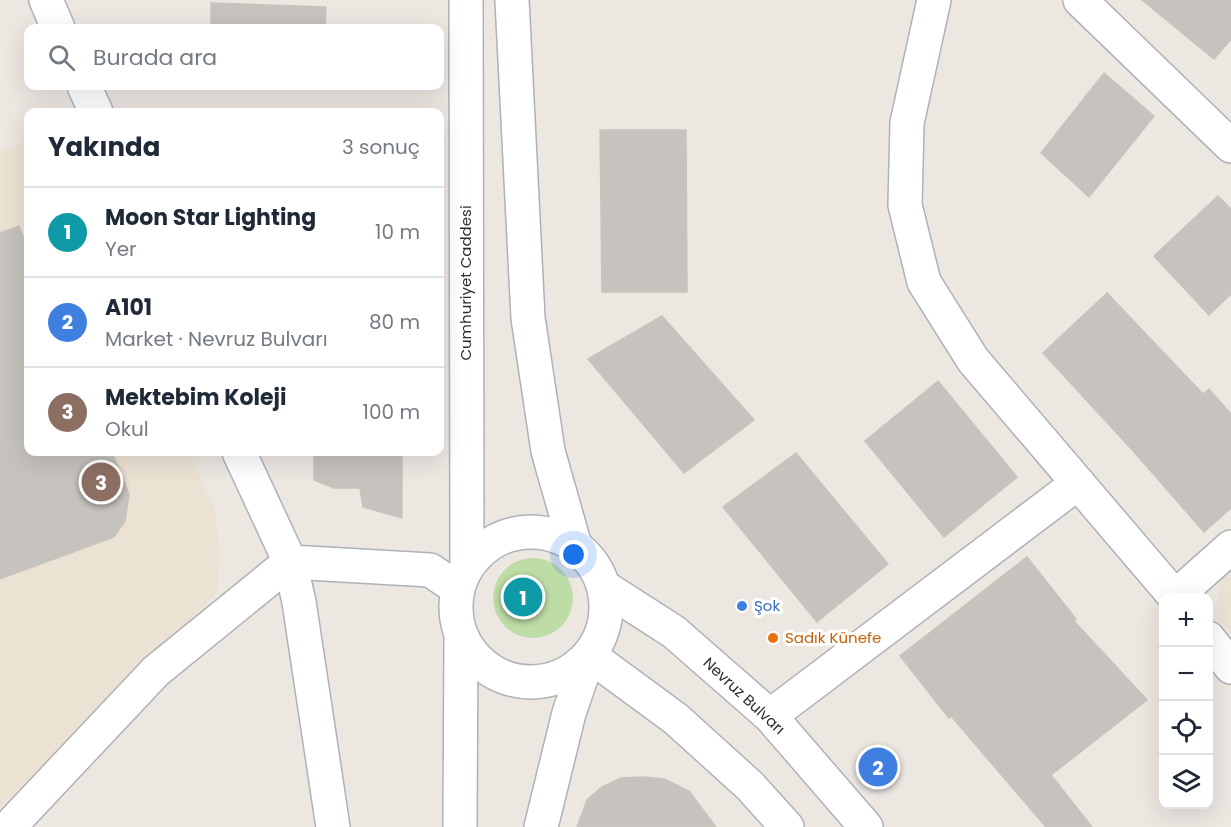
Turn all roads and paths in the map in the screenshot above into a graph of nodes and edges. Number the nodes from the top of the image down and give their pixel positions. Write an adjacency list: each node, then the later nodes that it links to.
1 (46, 0): 6 (main road)
2 (466, 0): 15 (main road, Cumhuriyet Caddesi)
3 (512, 0): 12 (main road)
4 (934, 0): 11 (main road)
5 (1080, 0): 9 (main road)
6 (56, 24)
7 (86, 90): 8 (main road)
8 (94, 108)
9 (1231, 146)
10 (241, 456): 14 (main road)
11 (1078, 483): 17 (main road); 23 (main road)
12 (575, 546): 15 (main road); 16 (main road)
13 (1231, 547): 18 (main road)
14 (290, 562): 15 (main road); 24 (main road); 25 (main road)
15 (462, 577): 19 (main road)
16 (604, 587): 21 (main road); 23 (main road, Nevruz Bulvarı)
17 (1172, 593)
18 (1179, 593)
19 (461, 636): 21 (main road); 26 (main road)
20 (1213, 644): 22 (main road)
21 (589, 655): 27 (main road); 28 (main road)
22 (1231, 667)
23 (770, 716): 29 (main road, Nevruz Bulvarı)
24 (9, 827)
25 (333, 827)
26 (460, 827)
27 (541, 827)
28 (787, 827)
29 (866, 827)

